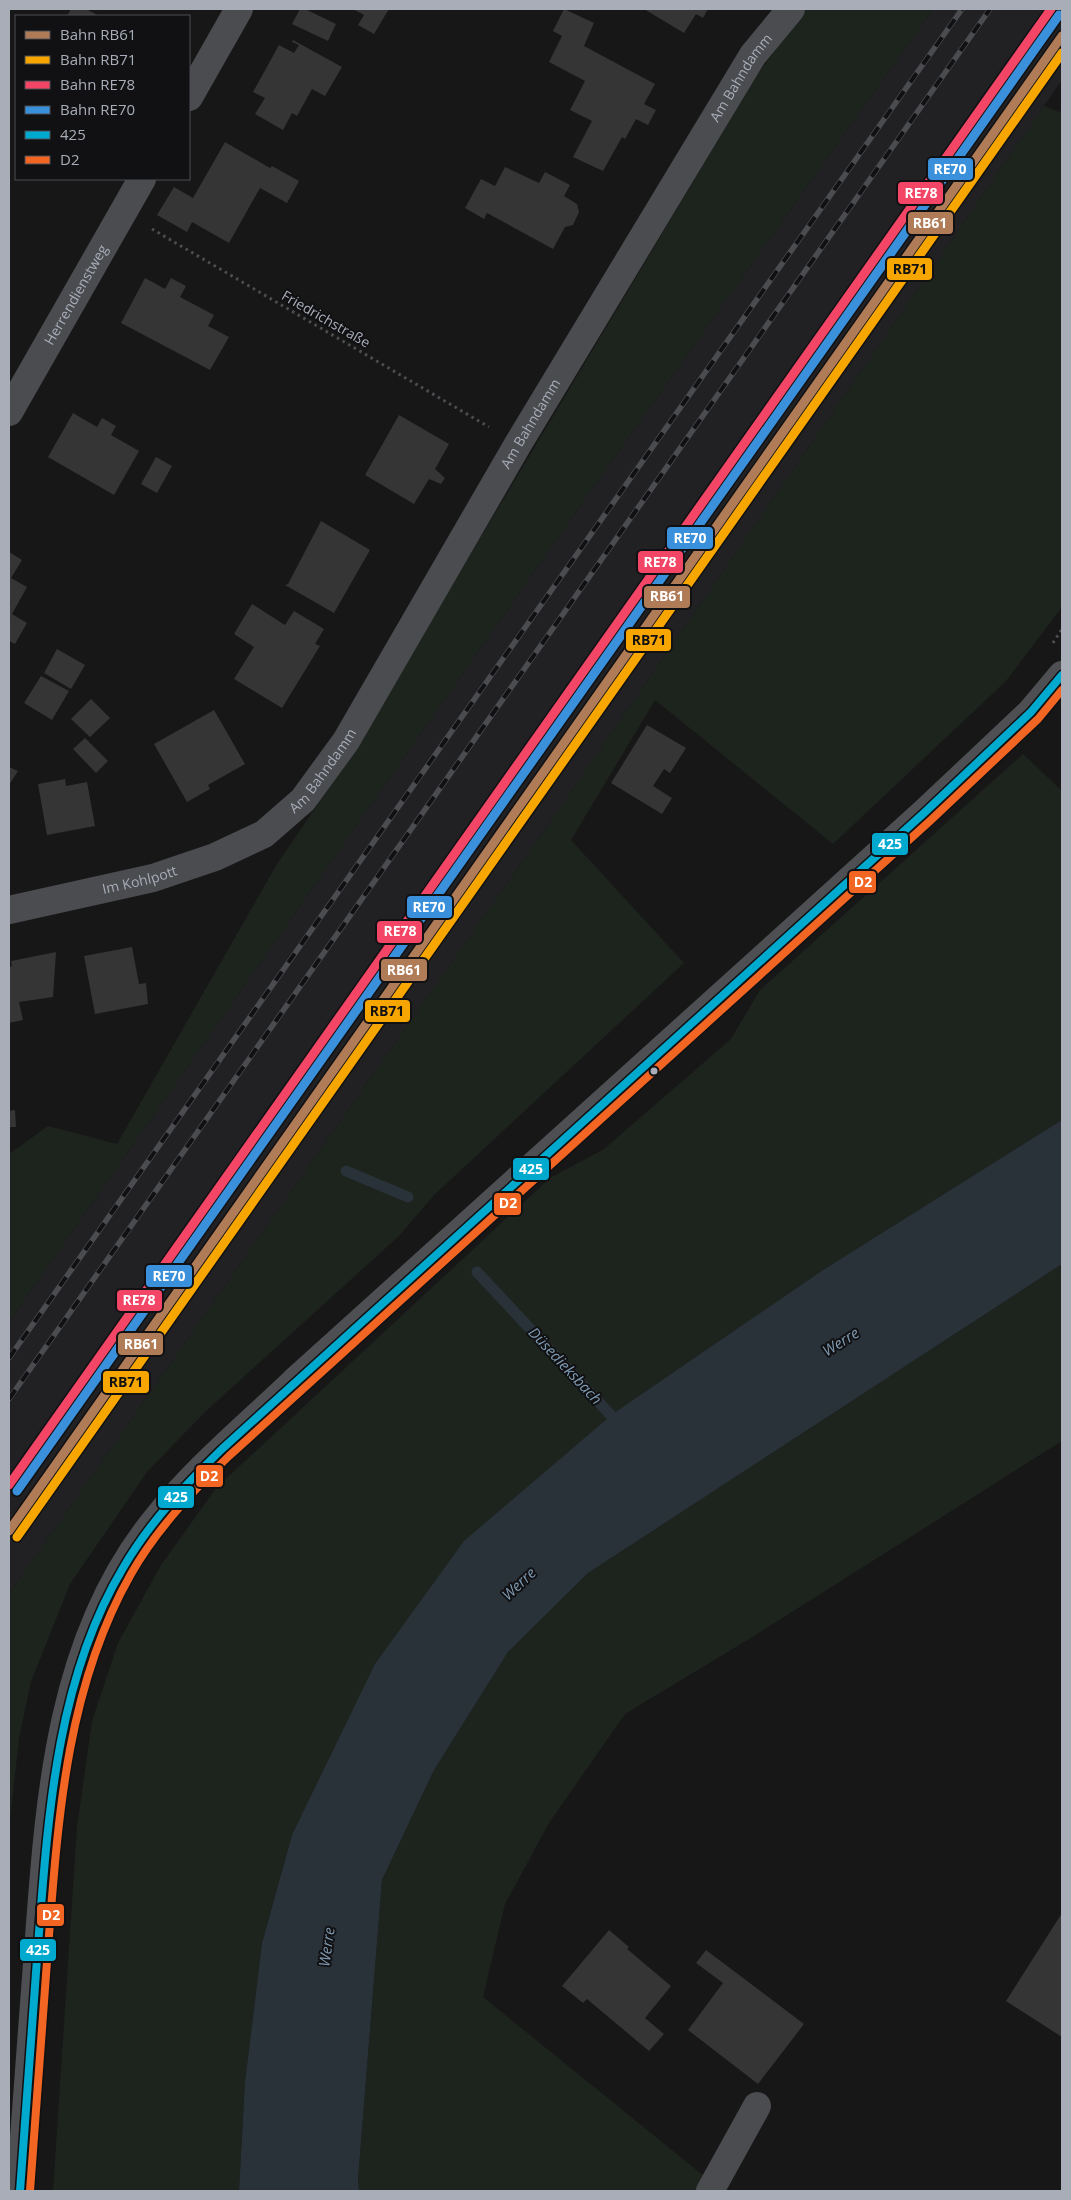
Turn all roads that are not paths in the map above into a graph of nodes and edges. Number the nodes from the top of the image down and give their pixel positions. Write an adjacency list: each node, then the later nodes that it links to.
1 (239, 9): 3 (street)
2 (791, 9): 7 (street, Am Bahndamm)
3 (190, 95)
4 (141, 180): 5 (street, Herrendienstweg)
5 (9, 410)
6 (1062, 674): 10 (main road)
7 (264, 834): 8 (street, Im Kohlpott)
8 (9, 910)
9 (757, 2106): 11 (street)
10 (20, 2191)
11 (710, 2191)

